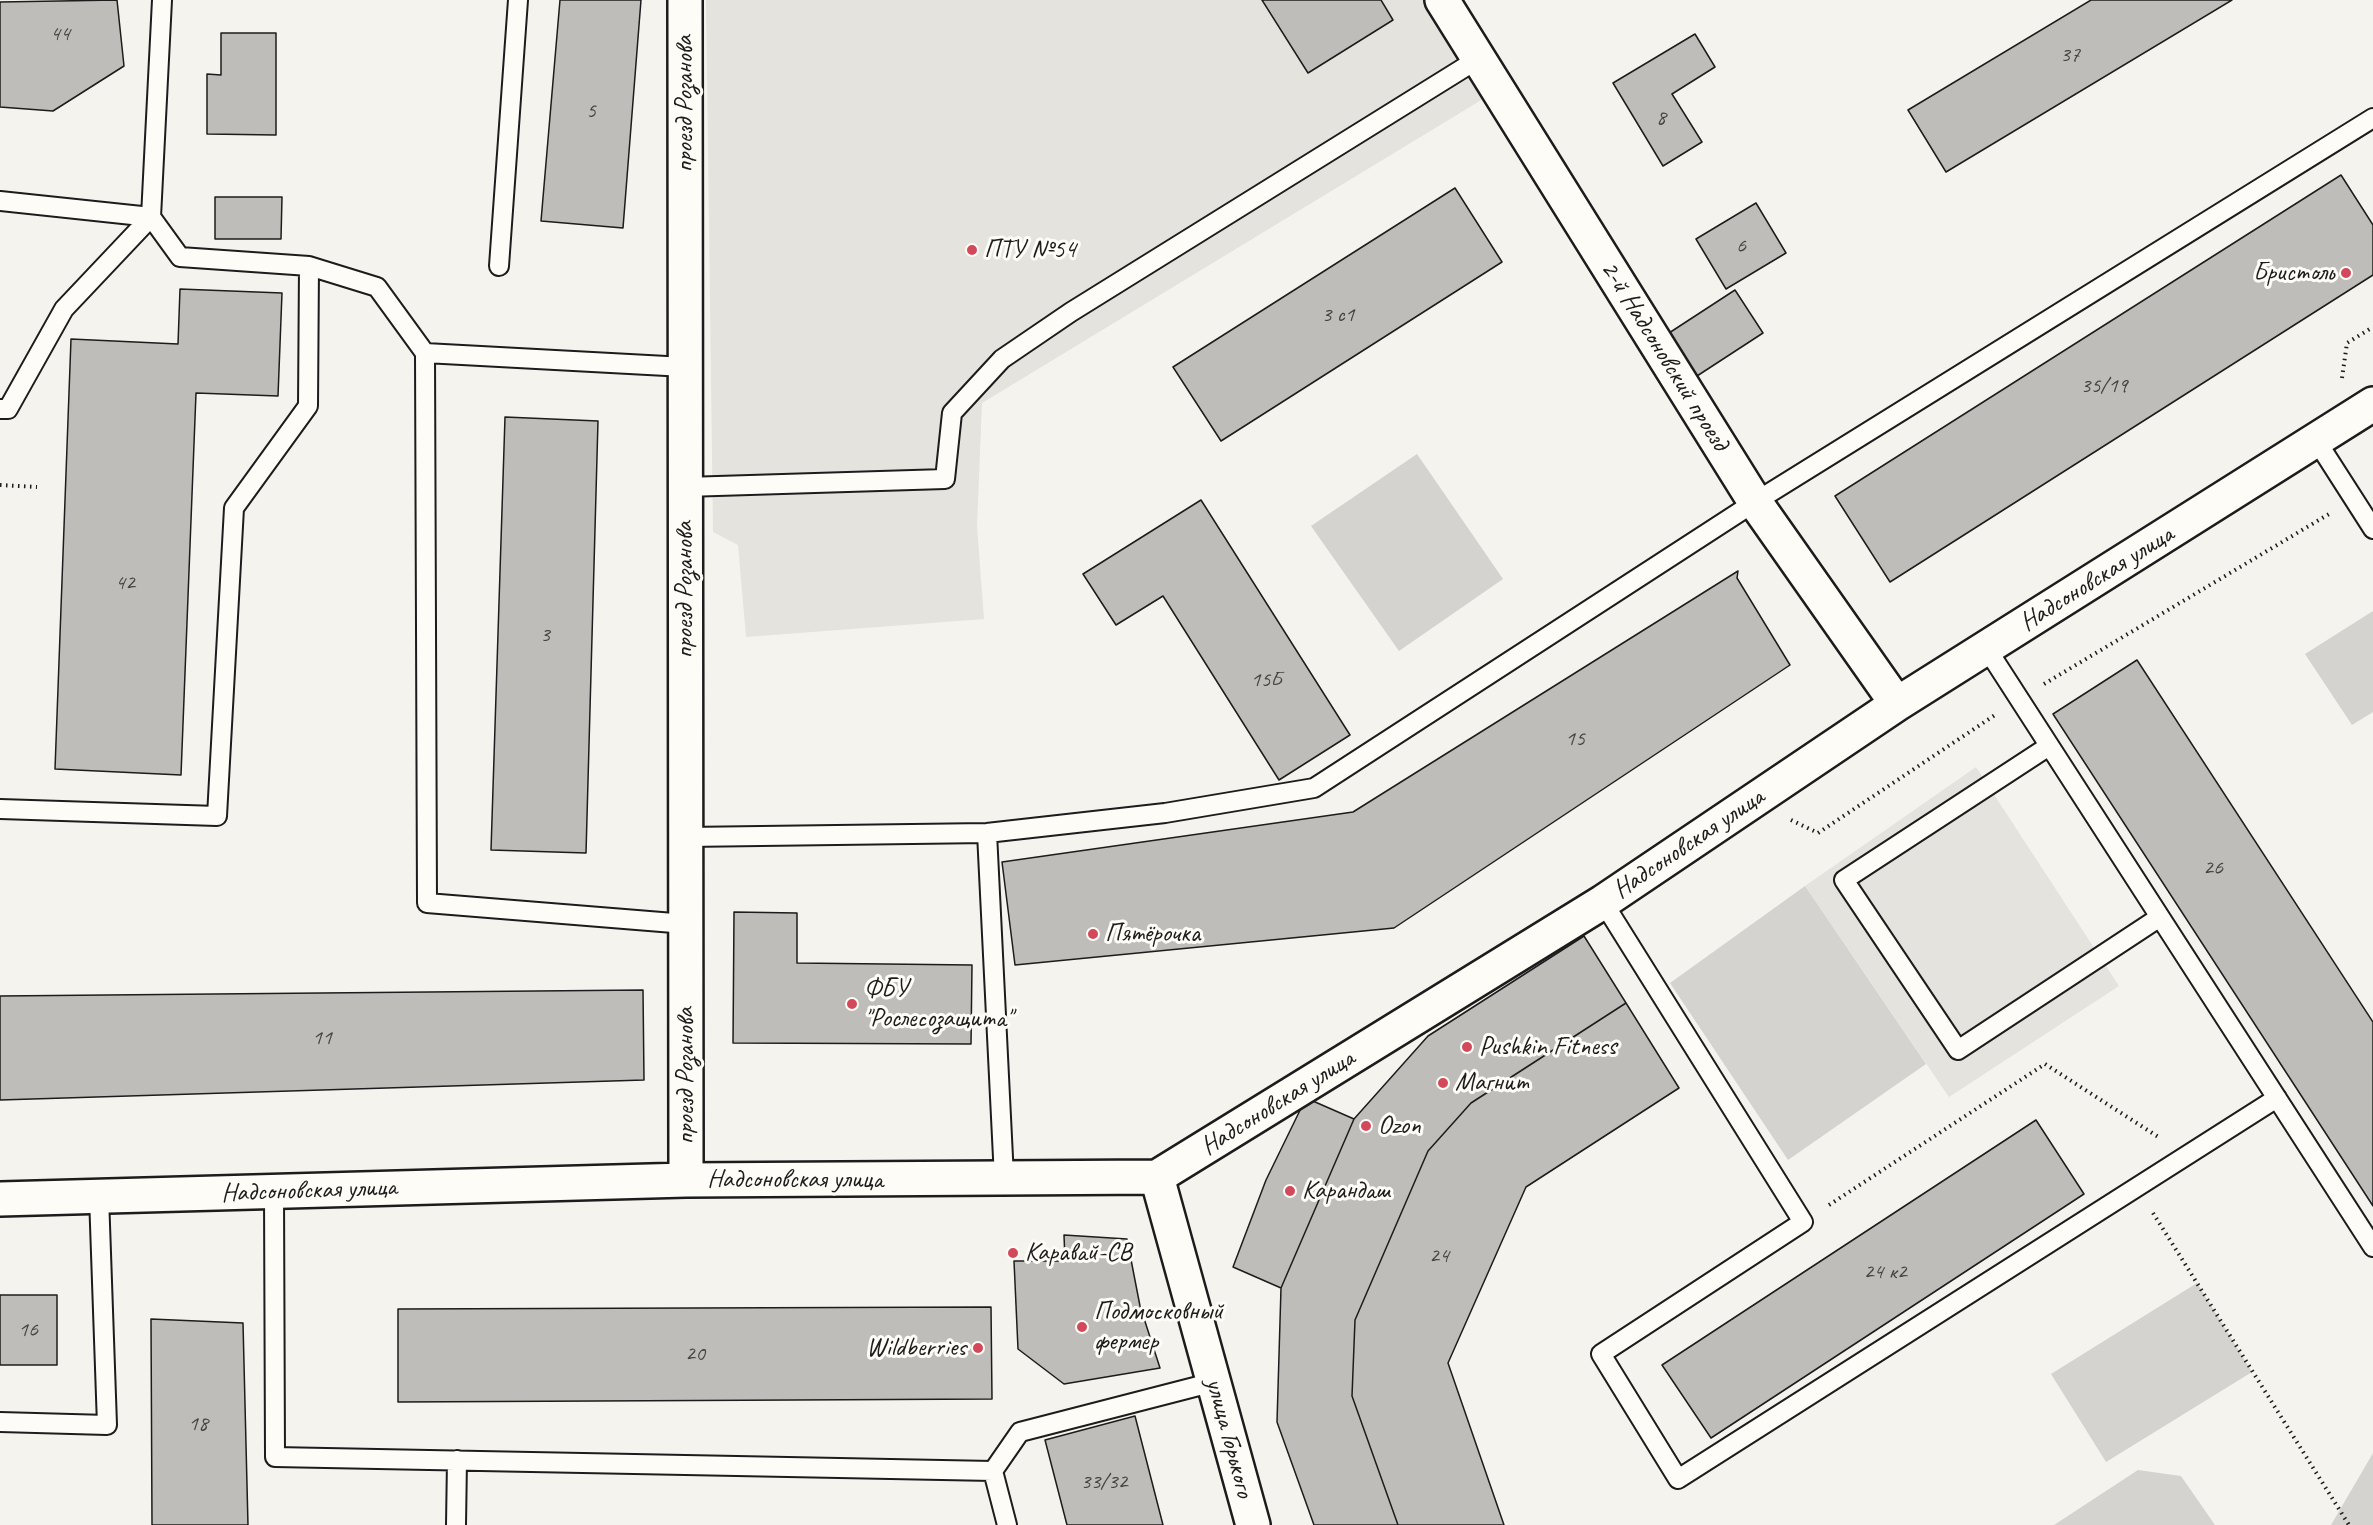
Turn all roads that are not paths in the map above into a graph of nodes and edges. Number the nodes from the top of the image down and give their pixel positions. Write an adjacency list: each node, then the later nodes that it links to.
1 (162, 0): 8 (lane)
2 (518, 0): 10 (lane)
3 (685, 0): 12 (street, проезд Розанова)
4 (1442, 0): 5 (street, 2-й Надсоновский проезд)
5 (1478, 59): 16 (lane); 17 (street, 2-й Надсоновский проезд)
6 (2373, 118): 17 (lane)
7 (0, 201): 8 (lane)
8 (151, 217): 9 (lane); 14 (lane)
9 (309, 266): 11 (lane); 22 (lane)
10 (500, 266)
11 (425, 353): 12 (lane); 27 (lane)
12 (685, 367): 16 (street, проезд Розанова)
13 (2373, 404): 15 (street, Надсоновская улица)
14 (0, 409)
15 (2316, 440): 18 (lane); 19 (street, Надсоновская улица)
16 (685, 487): 24 (street, проезд Розанова)
17 (1755, 502): 20 (street, 2-й Надсоновский проезд); 23 (lane)
18 (2373, 529)
19 (1986, 649): 20 (street, Надсоновская улица); 21 (lane)
20 (1897, 704): 25 (street, Надсоновская улица)
21 (2049, 746): 26 (lane); 26 (lane)
22 (0, 809)
23 (987, 833): 24 (lane); 29 (lane)
24 (686, 837): 27 (street, проезд Розанова)
25 (1603, 902): 28 (lane); 30 (street, Надсоновская улица)
26 (2160, 917): 28 (lane)
27 (686, 924): 31 (street, проезд Розанова)
28 (2277, 1098): 35 (lane)
29 (1004, 1178): 30 (street, Надсоновская улица); 31 (street, Надсоновская улица)
30 (1157, 1178): 36 (street, улица Горького)
31 (686, 1180): 32 (street, Надсоновская улица)
32 (274, 1192): 33 (street, Надсоновская улица); 38 (lane)
33 (99, 1196): 34 (street, Надсоновская улица); 37 (lane)
34 (0, 1199)
35 (2373, 1247)
36 (1214, 1382): 39 (lane); 42 (street, улица Горького)
37 (0, 1422)
38 (457, 1460): 39 (lane); 40 (lane)
39 (993, 1471): 41 (lane)
40 (456, 1525)
41 (1007, 1525)
42 (1253, 1525)

